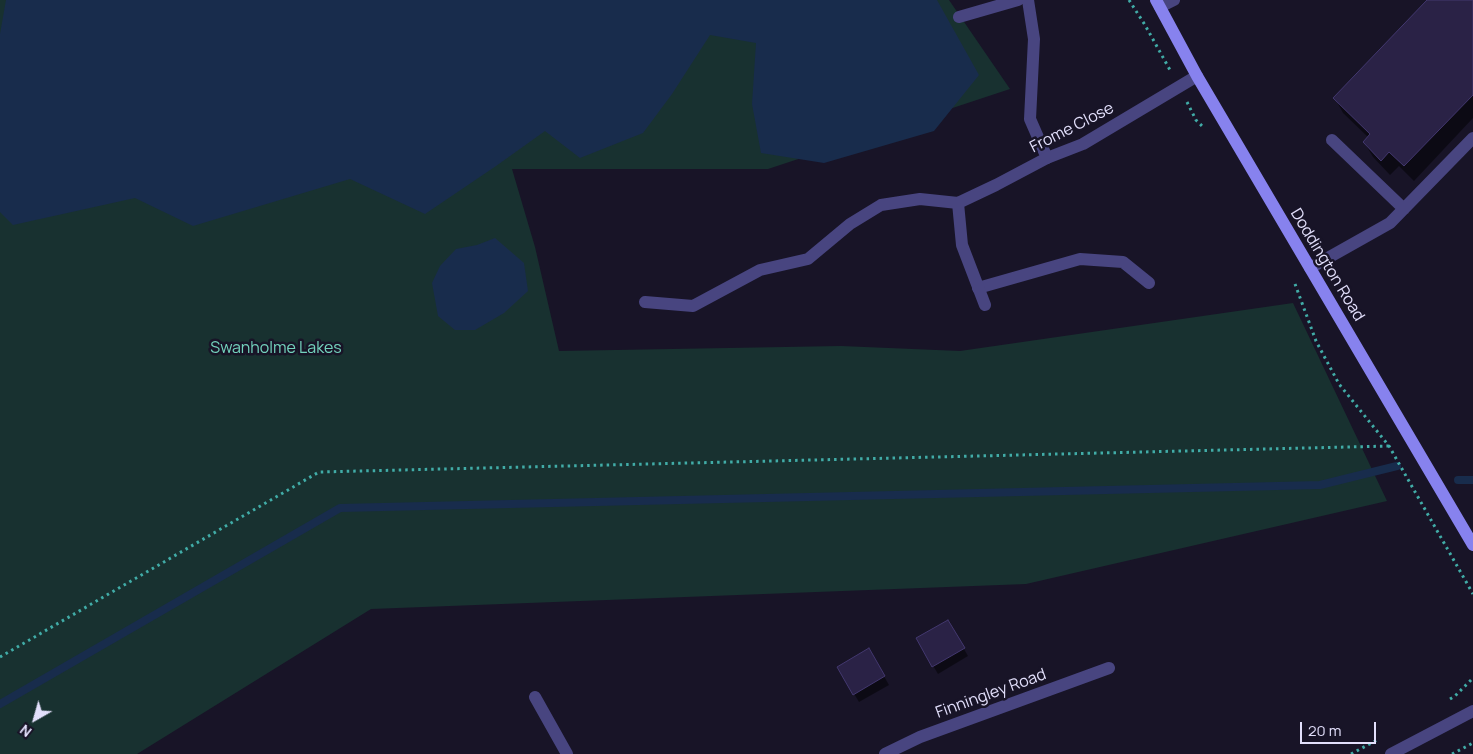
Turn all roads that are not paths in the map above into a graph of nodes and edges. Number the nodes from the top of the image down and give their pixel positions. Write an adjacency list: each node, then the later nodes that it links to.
1 (1018, 0): 5 (street)
2 (1028, 0): 9 (street)
3 (1174, 0): 4 (street)
4 (1158, 4): 6 (main road, Doddington Road)
5 (959, 16)
6 (1197, 76): 9 (street, Frome Close); 12 (main road, Doddington Road)
7 (1473, 138): 11 (street)
8 (1332, 140): 11 (street)
9 (1047, 158): 10 (street, Frome Close)
10 (958, 203): 14 (street); 15 (street, Frome Close)
11 (1404, 209): 12 (street)
12 (1310, 268): 17 (main road, Doddington Road)
13 (1149, 283): 14 (street)
14 (978, 288): 16 (street)
15 (645, 302)
16 (984, 305)
17 (1473, 545)
18 (1109, 668): 22 (street, Finningley Road)
19 (535, 696): 21 (street)
20 (1473, 711): 23 (street)
21 (567, 754)
22 (885, 754)
23 (1391, 754)

